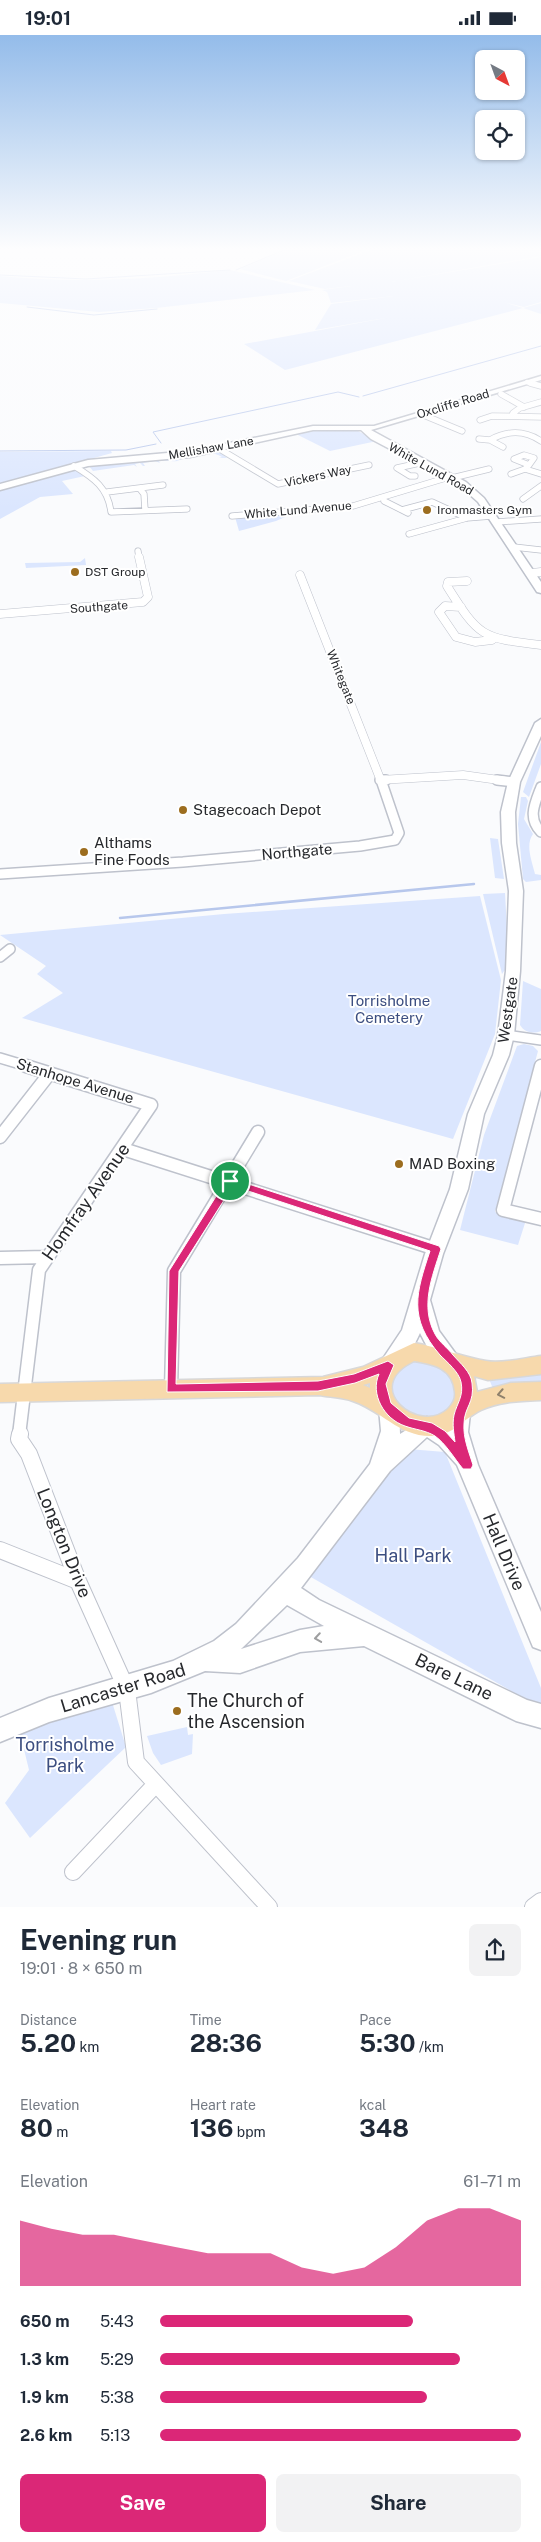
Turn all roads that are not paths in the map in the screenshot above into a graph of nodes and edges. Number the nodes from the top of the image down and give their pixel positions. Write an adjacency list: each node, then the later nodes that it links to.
1 (541, 378): 2 (street, Oxcliffe Road)
2 (527, 382): 3 (street); 7 (street, Oxcliffe Road)
3 (541, 386)
4 (499, 395): 6 (street)
5 (541, 402): 6 (street)
6 (524, 407): 8 (street)
7 (421, 414): 11 (street, Oxcliffe Road); 12 (street)
8 (514, 416): 9 (street); 10 (street)
9 (541, 417)
10 (483, 420)
11 (364, 429): 17 (street, Mellishaw Lane); 18 (street, White Lund Road)
12 (462, 431)
13 (481, 439): 14 (street)
14 (490, 440): 15 (street); 16 (street)
15 (541, 441)
16 (498, 446)
17 (218, 448): 19 (street, Mellishaw Lane); 20 (street, Vickers Way)
18 (420, 463): 24 (street); 25 (street, White Lund Road)
19 (74, 465): 28 (street, Mellishaw Lane); 30 (street)
20 (369, 465)
21 (490, 469): 25 (street, White Lund Avenue)
22 (511, 474): 23 (street)
23 (541, 474)
24 (415, 476)
25 (450, 477): 37 (street, White Lund Avenue); 39 (street, White Lund Road)
26 (163, 485): 29 (street)
27 (541, 486): 31 (street)
28 (0, 487)
29 (140, 489): 30 (street); 34 (street)
30 (108, 492): 34 (street)
31 (524, 499)
32 (384, 501): 35 (street)
33 (187, 509): 34 (street)
34 (145, 510)
35 (402, 510): 36 (street); 38 (street)
36 (410, 514)
37 (232, 516)
38 (467, 518): 39 (street); 41 (street)
39 (495, 519): 40 (street); 42 (street, White Lund Road)
40 (541, 519)
41 (410, 535)
42 (514, 547): 43 (street); 45 (street, White Lund Road)
43 (541, 550)
44 (138, 551): 50 (street, Southgate)
45 (537, 573): 48 (street, White Lund Road)
46 (300, 575): 54 (street, Whitegate)
47 (467, 581): 49 (street)
48 (541, 590)
49 (460, 607): 51 (street); 51 (street)
50 (0, 614)
51 (492, 640): 52 (street)
52 (541, 645)
53 (541, 723): 55 (street, Westgate)
54 (380, 780): 55 (street); 58 (street, Northgate)
55 (514, 782): 61 (street, Westgate)
56 (541, 787): 57 (street)
57 (541, 832)
58 (0, 874)
59 (10, 949): 60 (street)
60 (0, 957)
61 (506, 1035): 62 (street); 72 (street, Westgate)
62 (541, 1041)
63 (0, 1058): 65 (street, Stanhope Avenue)
64 (540, 1069): 71 (street)
65 (50, 1073): 66 (street, Stanhope Avenue); 68 (street)
66 (151, 1105): 69 (street, Homfray Avenue)
67 (258, 1132): 70 (street)
68 (0, 1137)
69 (123, 1149): 70 (street); 73 (street, Homfray Avenue)
70 (230, 1181): 72 (street); 80 (street)
71 (541, 1219)
72 (436, 1249): 75 (street, Westgate)
73 (46, 1257): 74 (street); 83 (street, Homfray Avenue)
74 (0, 1258)
75 (422, 1290): 76 (street, Westgate); 77 (street, Westgate)
76 (452, 1362): 77 (main road); 78 (main road); 85 (main road)
77 (389, 1364): 79 (main road); 84 (main road)
78 (541, 1365)
79 (318, 1386): 80 (main road); 84 (main road)
80 (171, 1389): 83 (main road)
81 (541, 1391): 85 (main road, one-way to 85)
82 (0, 1393): 83 (main road)
83 (24, 1393): 90 (street, Longton Drive)
84 (388, 1407): 86 (main road); 88 (street, Lancaster Road)
85 (462, 1411): 86 (main road); 87 (street, Hall Drive)
86 (428, 1426): 87 (street, Hall Drive); 88 (street, Lancaster Road)
87 (467, 1465): 93 (street, Hall Drive)
88 (373, 1474): 91 (street, Lancaster Road)
89 (0, 1550): 90 (street)
90 (78, 1581): 95 (street, Longton Drive)
91 (285, 1590): 92 (street, Bare Lane); 94 (street, Lancaster Road)
92 (367, 1635): 94 (street, Bare Lane, one-way to 94); 96 (street, Bare Lane)
93 (541, 1639)
94 (206, 1660): 95 (street, Lancaster Road)
95 (127, 1690): 97 (street, Lancaster Road); 98 (street, Longton Drive)
96 (541, 1716)
97 (0, 1730)
98 (155, 1785): 99 (street); 101 (street, Longton Drive)
99 (73, 1872)
100 (541, 1901): 102 (street)
101 (269, 1907)
102 (533, 1907)

